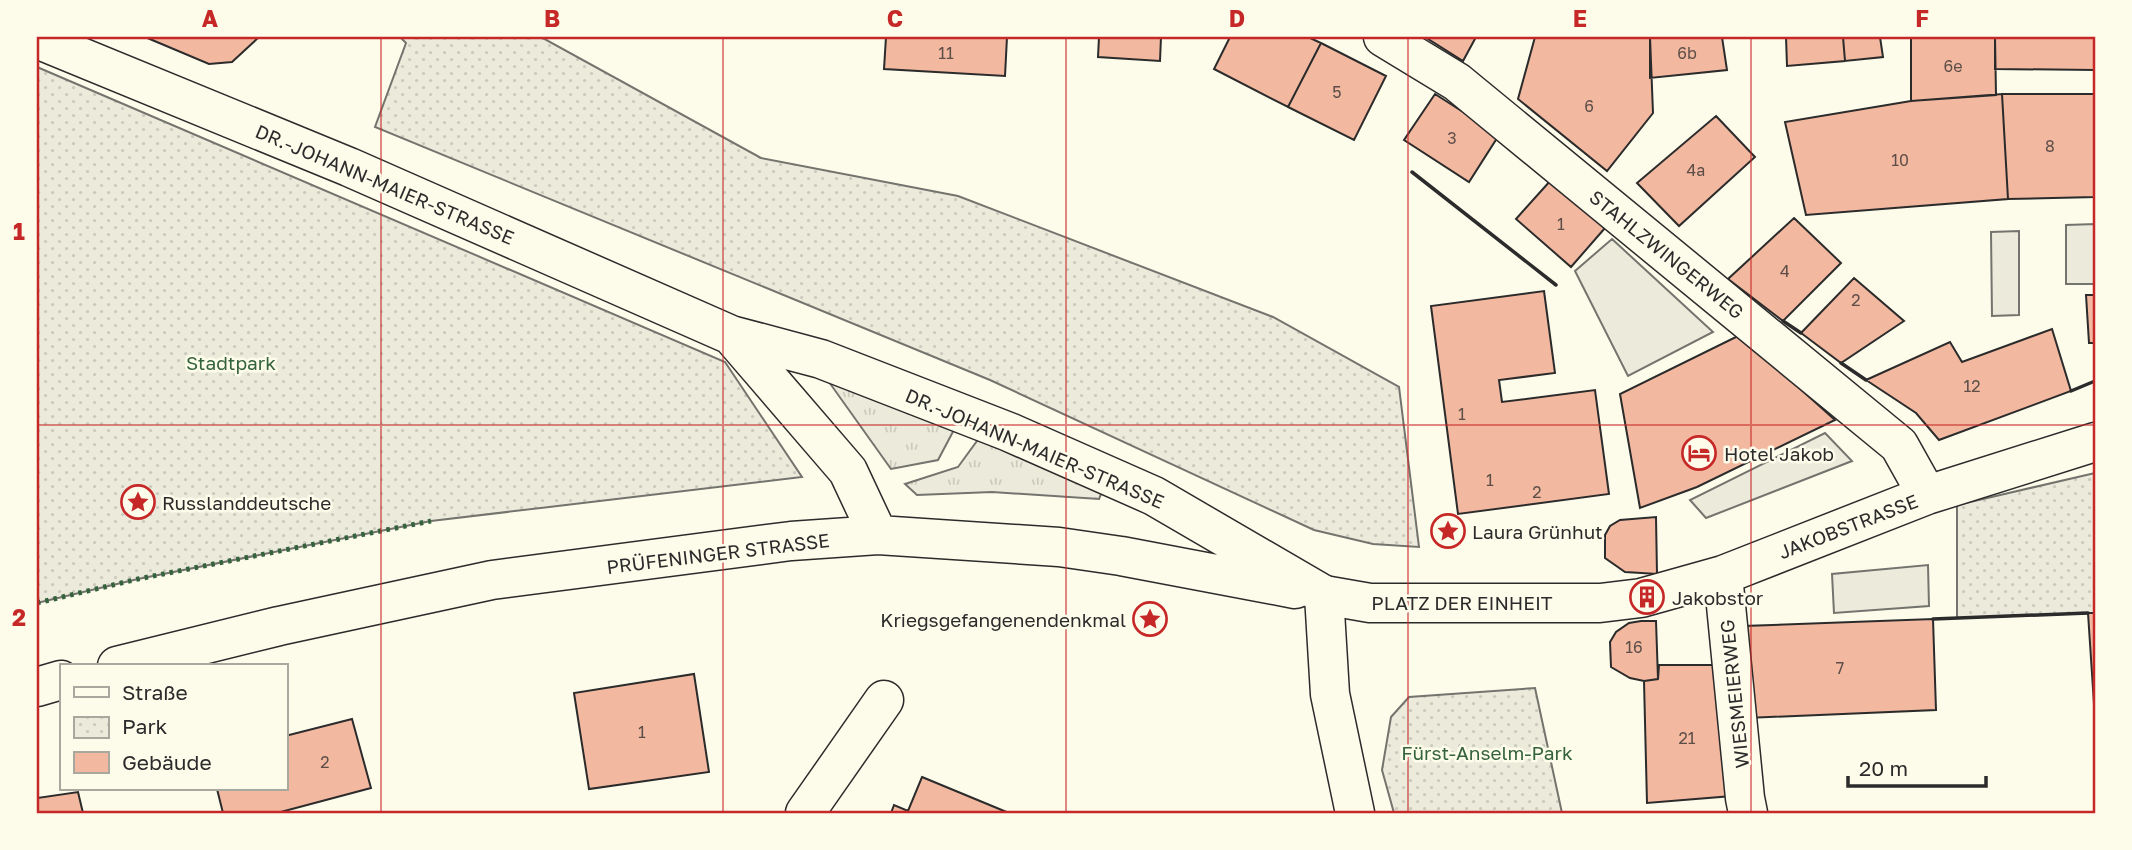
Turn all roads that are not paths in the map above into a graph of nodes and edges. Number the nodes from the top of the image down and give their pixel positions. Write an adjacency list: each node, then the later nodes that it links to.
1 (1383, 37): 5 (street, STAHLZWINGERWEG)
2 (37, 39): 3 (street, DR.-JOHANN-MAIER-STRASSE)
3 (731, 335): 6 (street, DR.-JOHANN-MAIER-STRASSE); 8 (street, DR.-JOHANN-MAIER-STRASSE)
4 (2095, 442): 5 (street, JAKOBSTRASSE)
5 (1927, 495): 7 (street, JAKOBSTRASSE)
6 (878, 535): 8 (street, PRÜFENINGER STRASSE); 10 (street, PRÜFENINGER STRASSE)
7 (1723, 575): 9 (street, JAKOBSTRASSE); 16 (street, WIESMEIERWEG)
8 (1324, 595): 9 (street, PLATZ DER EINHEIT); 15 (street)
9 (1600, 603)
10 (125, 664)
11 (60, 680): 12 (street)
12 (37, 687)
13 (884, 700): 14 (street)
14 (805, 813)
15 (1356, 813)
16 (1748, 813)

